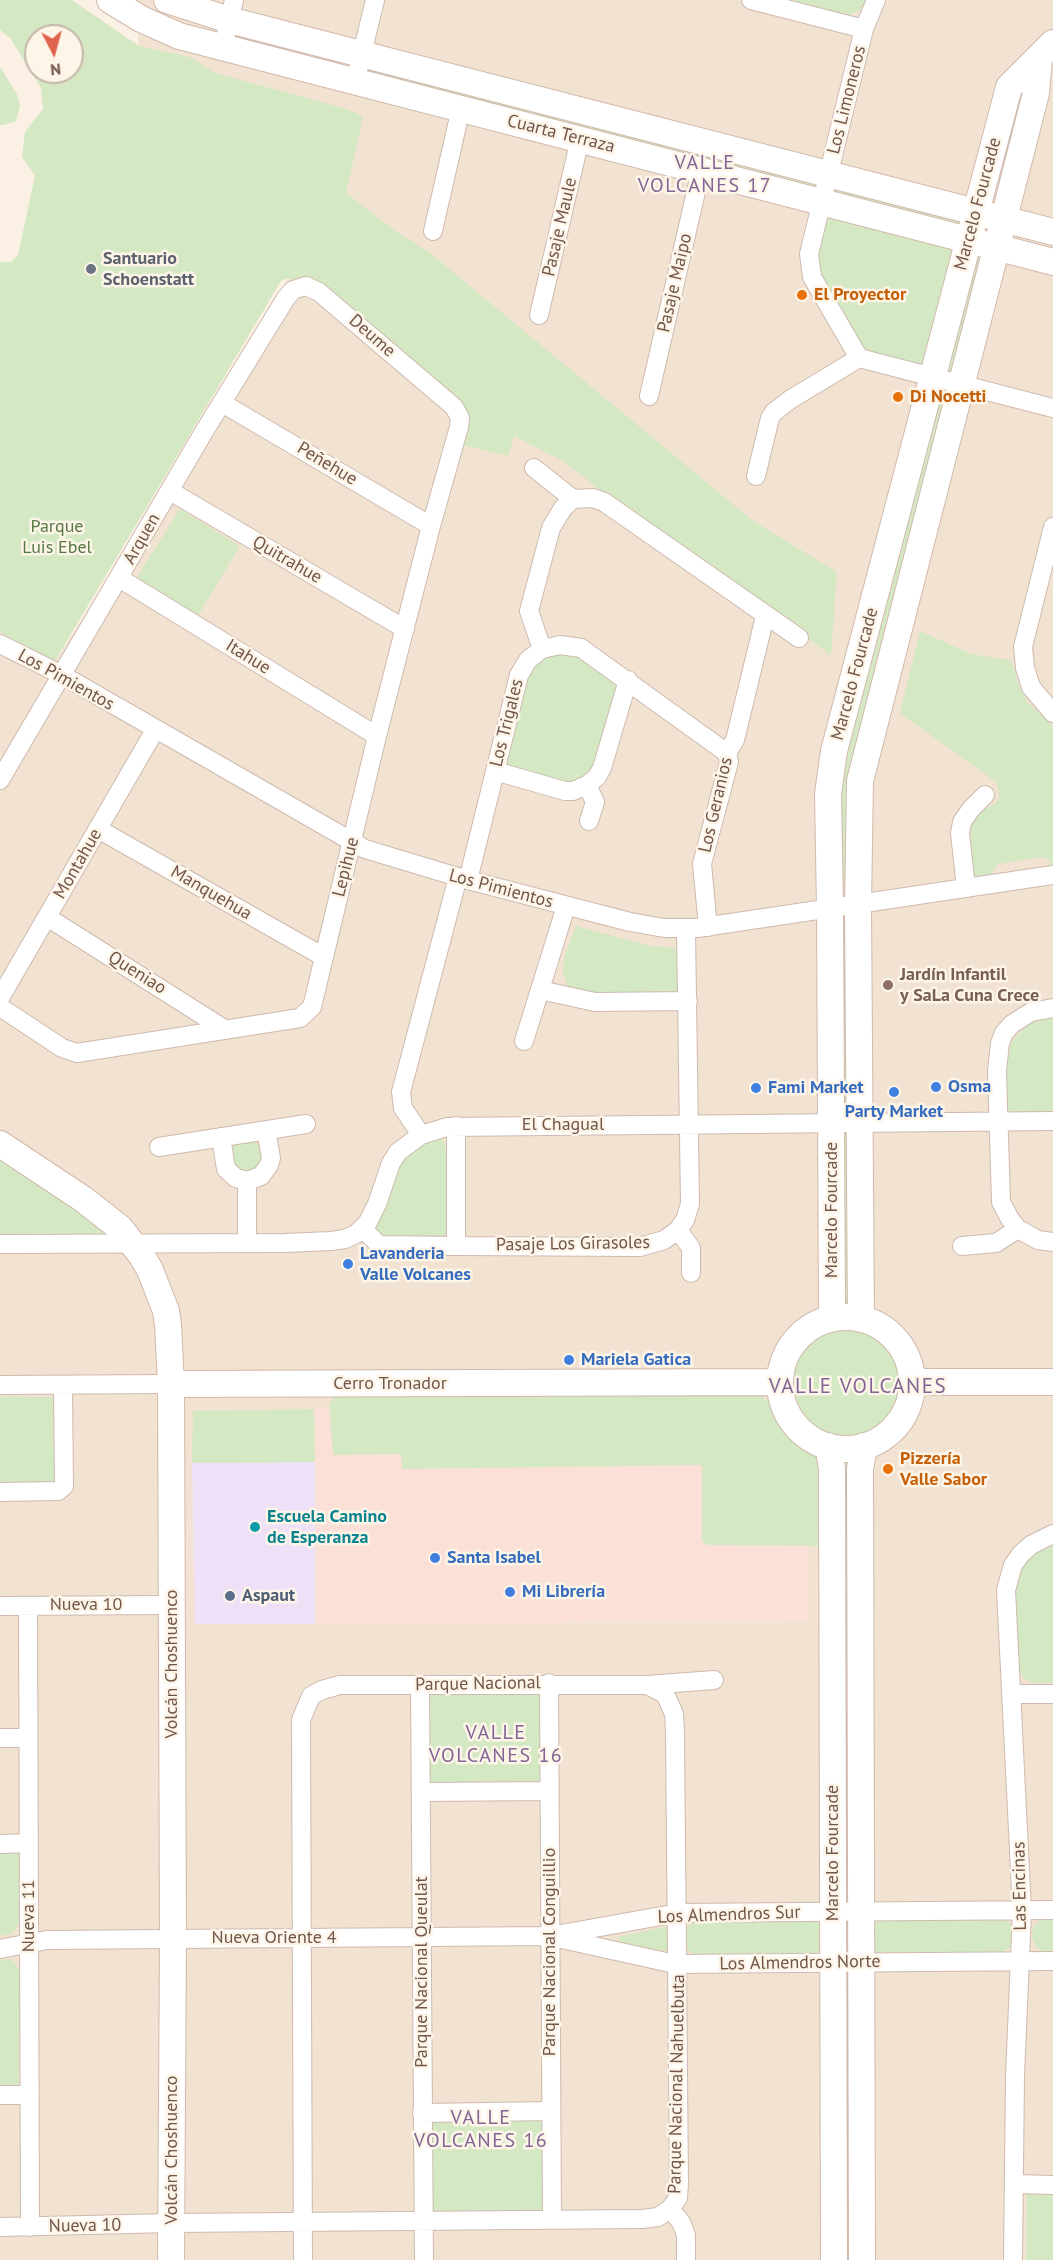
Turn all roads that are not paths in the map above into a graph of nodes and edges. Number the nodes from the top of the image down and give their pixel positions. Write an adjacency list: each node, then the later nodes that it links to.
1 (110, 0): 9 (street, Cuarta Terraza)
2 (375, 0): 12 (street)
3 (751, 0): 6 (street)
4 (876, 0): 8 (street, Los Limoneros)
5 (177, 4): 7 (street, Cuarta Terraza); 9 (street)
6 (790, 5): 8 (street)
7 (232, 10): 10 (street); 12 (street, Cuarta Terraza)
8 (864, 29): 17 (street, Los Limoneros)
9 (179, 36): 10 (street, Cuarta Terraza)
10 (223, 47): 13 (street, Cuarta Terraza)
11 (1046, 51): 19 (street, Marcelo Fourcade); 20 (street, Marcelo Fourcade)
12 (361, 54): 13 (street); 17 (street, Cuarta Terraza)
13 (355, 82): 14 (street, Cuarta Terraza)
14 (461, 108): 15 (street, Cuarta Terraza); 21 (street)
15 (580, 139): 16 (street, Cuarta Terraza); 27 (street, Pasaje Maule)
16 (701, 170): 18 (street, Cuarta Terraza); 31 (street, Pasaje Maipo)
17 (829, 174): 18 (street, Los Limoneros); 19 (street, Cuarta Terraza)
18 (821, 201): 23 (street, Cuarta Terraza); 28 (street, Los Limoneros)
19 (976, 213): 20 (street, Cuarta Terraza); 23 (street, Marcelo Fourcade)
20 (1004, 220): 22 (street, Cuarta Terraza); 24 (street, Marcelo Fourcade)
21 (433, 231)
22 (1053, 232)
23 (969, 240): 24 (street, Cuarta Terraza); 29 (street, Marcelo Fourcade)
24 (997, 248): 25 (street, Cuarta Terraza); 30 (street, Marcelo Fourcade)
25 (1053, 262)
26 (286, 298): 32 (street, Arquen); 33 (street, Deume)
27 (539, 315)
28 (859, 358): 29 (street); 36 (street)
29 (932, 377): 30 (street); 41 (street, Marcelo Fourcade)
30 (961, 385): 34 (street); 42 (street, Marcelo Fourcade)
31 (649, 396)
32 (222, 403): 37 (street, Arquen); 39 (street, Peñehue)
33 (454, 407): 39 (street, Lepihue)
34 (1053, 408)
35 (534, 468): 38 (street)
36 (756, 476)
37 (170, 491): 43 (street, Arquen); 45 (street, Quitrahue)
38 (573, 499): 44 (street); 48 (street)
39 (431, 526): 45 (street, Lepihue)
40 (1053, 527): 51 (street)
41 (890, 541): 42 (street); 67 (street, Marcelo Fourcade)
42 (919, 548): 65 (street, Marcelo Fourcade)
43 (119, 578): 49 (street, Arquen); 53 (street, Itahue)
44 (765, 616): 46 (street); 54 (street, Los Geranios)
45 (405, 629): 53 (street, Lepihue)
46 (800, 638)
47 (0, 644): 49 (street, Los Pimientos)
48 (542, 649): 50 (street); 55 (street, Los Trigales)
49 (62, 675): 52 (street, Los Pimientos); 56 (street, Arquen)
50 (628, 680): 54 (street); 57 (street)
51 (1053, 713)
52 (155, 730): 60 (street, Montahue); 61 (street, Los Pimientos)
53 (377, 736): 61 (street, Lepihue)
54 (727, 753): 69 (street, Los Geranios)
55 (495, 771): 57 (street); 63 (street, Los Trigales)
56 (2, 772)
57 (587, 785): 59 (street)
58 (985, 795): 64 (street)
59 (589, 821)
60 (98, 829): 68 (street, Montahue); 71 (street, Manquehua)
61 (353, 843): 63 (street, Los Pimientos); 71 (street, Lepihue)
62 (1053, 875): 64 (street, Los Pimientos)
63 (463, 879): 66 (street, Los Pimientos); 87 (street, Los Trigales)
64 (966, 888): 65 (street, Los Pimientos)
65 (858, 904): 67 (street, Los Pimientos); 80 (street, Marcelo Fourcade)
66 (566, 906): 70 (street, Los Pimientos); 72 (street)
67 (830, 908): 69 (street, Los Pimientos); 82 (street, Marcelo Fourcade)
68 (47, 917): 73 (street, Montahue); 77 (street, Queniao)
69 (708, 927): 70 (street, Los Pimientos)
70 (686, 928): 74 (street)
71 (324, 957): 77 (street, Lepihue)
72 (540, 990): 74 (street); 78 (street)
73 (0, 998)
74 (688, 1001): 84 (street)
75 (0, 1007): 77 (street, Lepihue)
76 (1053, 1008): 81 (street)
77 (226, 1030)
78 (524, 1041)
79 (1053, 1121): 81 (street, El Chagual)
80 (860, 1122): 81 (street, El Chagual); 82 (street, El Chagual); 103 (street, Marcelo Fourcade)
81 (998, 1122): 93 (street)
82 (832, 1123): 84 (street, El Chagual); 102 (street, Marcelo Fourcade)
83 (306, 1124): 86 (street)
84 (688, 1124): 85 (street, El Chagual); 94 (street)
85 (456, 1126): 87 (street, El Chagual); 100 (street)
86 (267, 1130): 88 (street); 91 (street)
87 (421, 1135): 92 (street, El Chagual)
88 (220, 1137): 90 (street); 91 (street)
89 (0, 1144): 97 (street, Volcán Choshuenco)
90 (159, 1147)
91 (247, 1181): 98 (street)
92 (363, 1229): 98 (street); 100 (street, Pasaje Los Girasoles)
93 (1018, 1229): 95 (street); 99 (street)
94 (678, 1230): 100 (street, Pasaje Los Girasoles); 101 (street)
95 (1053, 1242)
96 (0, 1244): 97 (street)
97 (133, 1244): 98 (street); 107 (street, Volcán Choshuenco)
98 (247, 1244)
99 (962, 1245)
100 (456, 1246)
101 (691, 1274)
102 (832, 1318): 103 (street); 106 (street)
103 (861, 1319): 104 (street)
104 (912, 1382): 105 (street); 111 (street)
105 (1053, 1382)
106 (780, 1383): 107 (street, Cerro Tronador); 110 (street)
107 (171, 1384): 109 (street, Cerro Tronador); 114 (street, Volcán Choshuenco)
108 (0, 1385): 109 (street, Cerro Tronador)
109 (63, 1385): 112 (street)
110 (828, 1446): 111 (street); 131 (street, Marcelo Fourcade)
111 (864, 1446): 132 (street, Marcelo Fourcade)
112 (0, 1492)
113 (1053, 1534): 121 (street, Las Encinas)
114 (172, 1605): 116 (street, Nueva 10); 137 (street, Volcán Choshuenco)
115 (0, 1606): 116 (street, Nueva 10)
116 (28, 1606): 124 (street, Nueva 11)
117 (714, 1680): 120 (street, Parque Nacional)
118 (549, 1683): 119 (street, Parque Nacional); 120 (street, Parque Nacional); 125 (street, Parque Nacional Conguillio)
119 (420, 1685): 126 (street, Parque Nacional Queulat); 136 (street, Parque Nacional)
120 (647, 1685): 133 (street, Parque Nacional Nahuelbuta)
121 (1013, 1694): 122 (street); 130 (street, Las Encinas)
122 (1053, 1694)
123 (0, 1738): 124 (street)
124 (28, 1738): 127 (street, Nueva 11)
125 (550, 1791): 126 (street); 134 (street, Parque Nacional Conguillio)
126 (421, 1792): 135 (street, Parque Nacional Queulat)
127 (29, 1843): 128 (street); 138 (street, Nueva 11)
128 (0, 1844)
129 (1053, 1910): 130 (street, Los Almendros Sur)
130 (1022, 1911): 132 (street, Los Almendros Sur); 140 (street, Las Encinas)
131 (833, 1912): 132 (street, Los Almendros Sur); 133 (street, Los Almendros Sur); 142 (street, Marcelo Fourcade)
132 (862, 1912): 143 (street, Marcelo Fourcade)
133 (678, 1913): 134 (street, Los Almendros Sur); 144 (street, Parque Nacional Nahuelbuta)
134 (550, 1936): 135 (street, Nueva Oriente 4); 144 (street, Los Almendros Norte); 147 (street, Parque Nacional Conguillio)
135 (422, 1937): 136 (street, Nueva Oriente 4); 148 (street, Parque Nacional Queulat)
136 (301, 1938): 137 (street, Nueva Oriente 4); 154 (street)
137 (173, 1939): 138 (street, Nueva Oriente 4); 155 (street, Volcán Choshuenco)
138 (29, 1943): 139 (street, Nueva Oriente 4); 146 (street, Nueva 11)
139 (0, 1948)
140 (1019, 1961): 141 (street, Los Almendros Norte); 143 (street, Los Almendros Norte); 149 (street, Las Encinas)
141 (1053, 1961)
142 (832, 1963): 143 (street, Los Almendros Norte); 144 (street, Los Almendros Norte); 162 (street, Marcelo Fourcade)
143 (862, 1963): 163 (street, Marcelo Fourcade)
144 (679, 1964): 151 (street, Parque Nacional Nahuelbuta)
145 (0, 2095): 146 (street)
146 (30, 2095): 157 (street, Nueva 11)
147 (551, 2111): 148 (street); 152 (street, Parque Nacional Conguillio)
148 (422, 2113): 153 (street, Parque Nacional Queulat)
149 (1015, 2184): 150 (street); 164 (street, Las Encinas)
150 (1053, 2185)
151 (670, 2209): 152 (street, Parque Nacional Nahuelbuta); 161 (street)
152 (552, 2220): 153 (street, Parque Nacional Nahuelbuta)
153 (423, 2221): 154 (street, Parque Nacional Nahuelbuta); 160 (street, Parque Nacional Queulat)
154 (303, 2222): 155 (street, Parque Nacional Nahuelbuta); 159 (street)
155 (171, 2223): 157 (street, Nueva 10); 158 (street, Volcán Choshuenco)
156 (0, 2227): 157 (street, Nueva 10)
157 (30, 2227)
158 (171, 2260)
159 (303, 2260)
160 (424, 2260)
161 (686, 2260)
162 (834, 2260)
163 (862, 2260)
164 (1013, 2260)

